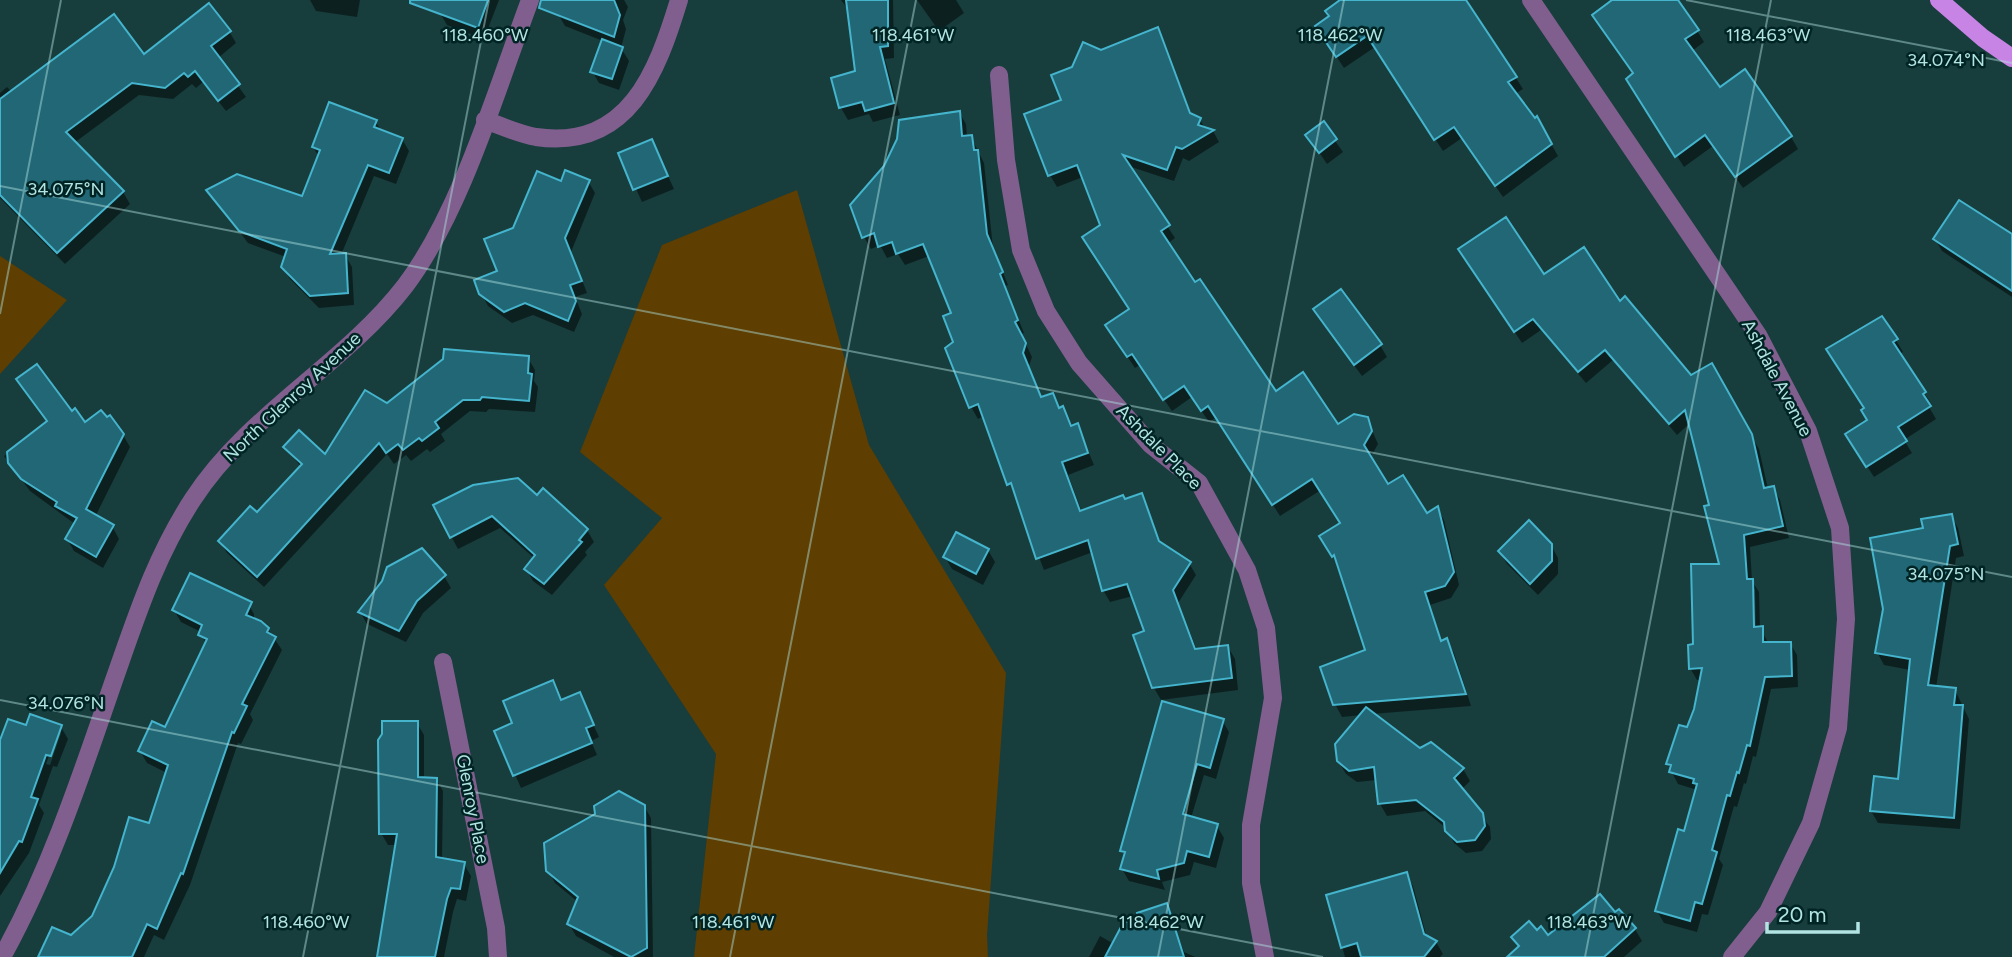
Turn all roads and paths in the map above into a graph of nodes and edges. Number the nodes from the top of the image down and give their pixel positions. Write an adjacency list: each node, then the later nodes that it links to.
1 (530, 0): 7 (street, North Glenroy Avenue)
2 (679, 0): 7 (street)
3 (1531, 0): 12 (street, Ashdale Avenue)
4 (1939, 0): 5 (main road)
5 (2012, 58)
6 (999, 75): 11 (street, Ashdale Place)
7 (485, 120): 9 (street, North Glenroy Avenue)
8 (443, 662): 10 (street, Glenroy Place)
9 (2, 957)
10 (498, 957)
11 (1265, 957)
12 (1732, 957)

